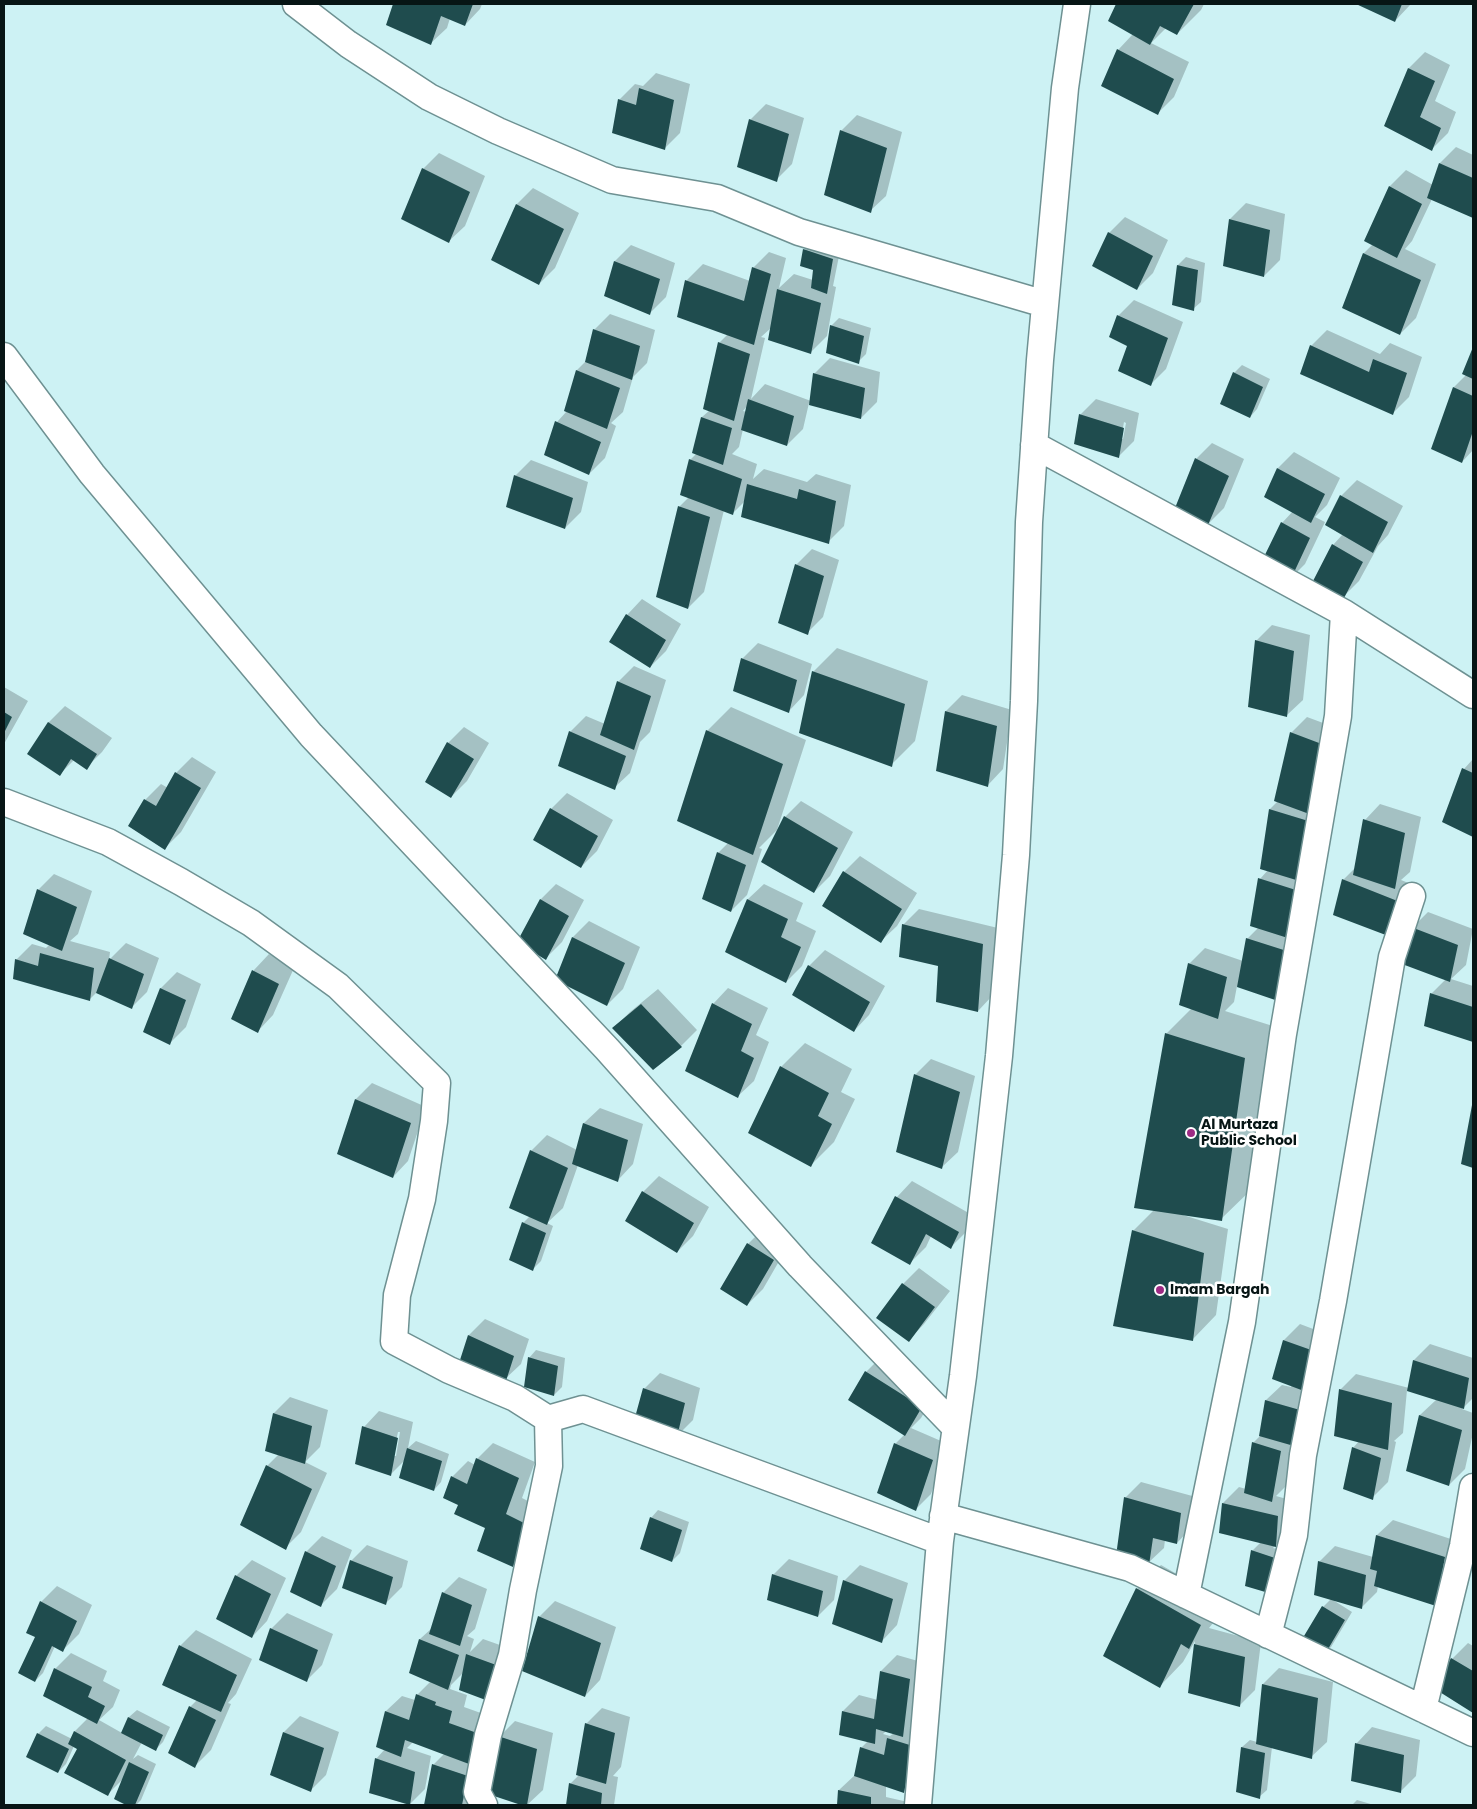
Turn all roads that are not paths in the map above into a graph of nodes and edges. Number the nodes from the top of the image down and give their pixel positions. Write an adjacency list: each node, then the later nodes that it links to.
1 (296, 4): 3 (street)
2 (1077, 4): 3 (street)
3 (1045, 304): 5 (street)
4 (4, 356): 11 (street)
5 (1034, 445): 6 (street); 11 (street)
6 (1344, 613): 7 (street); 14 (street)
7 (1473, 695)
8 (4, 802): 10 (street)
9 (1412, 896): 15 (street)
10 (548, 1419): 13 (street); 18 (street)
11 (955, 1427): 13 (street)
12 (1473, 1487): 16 (street)
13 (942, 1528): 14 (street); 19 (street)
14 (1186, 1595): 15 (street)
15 (1268, 1634): 16 (street)
16 (1423, 1709): 17 (street)
17 (1473, 1733)
18 (484, 1805)
19 (918, 1805)

